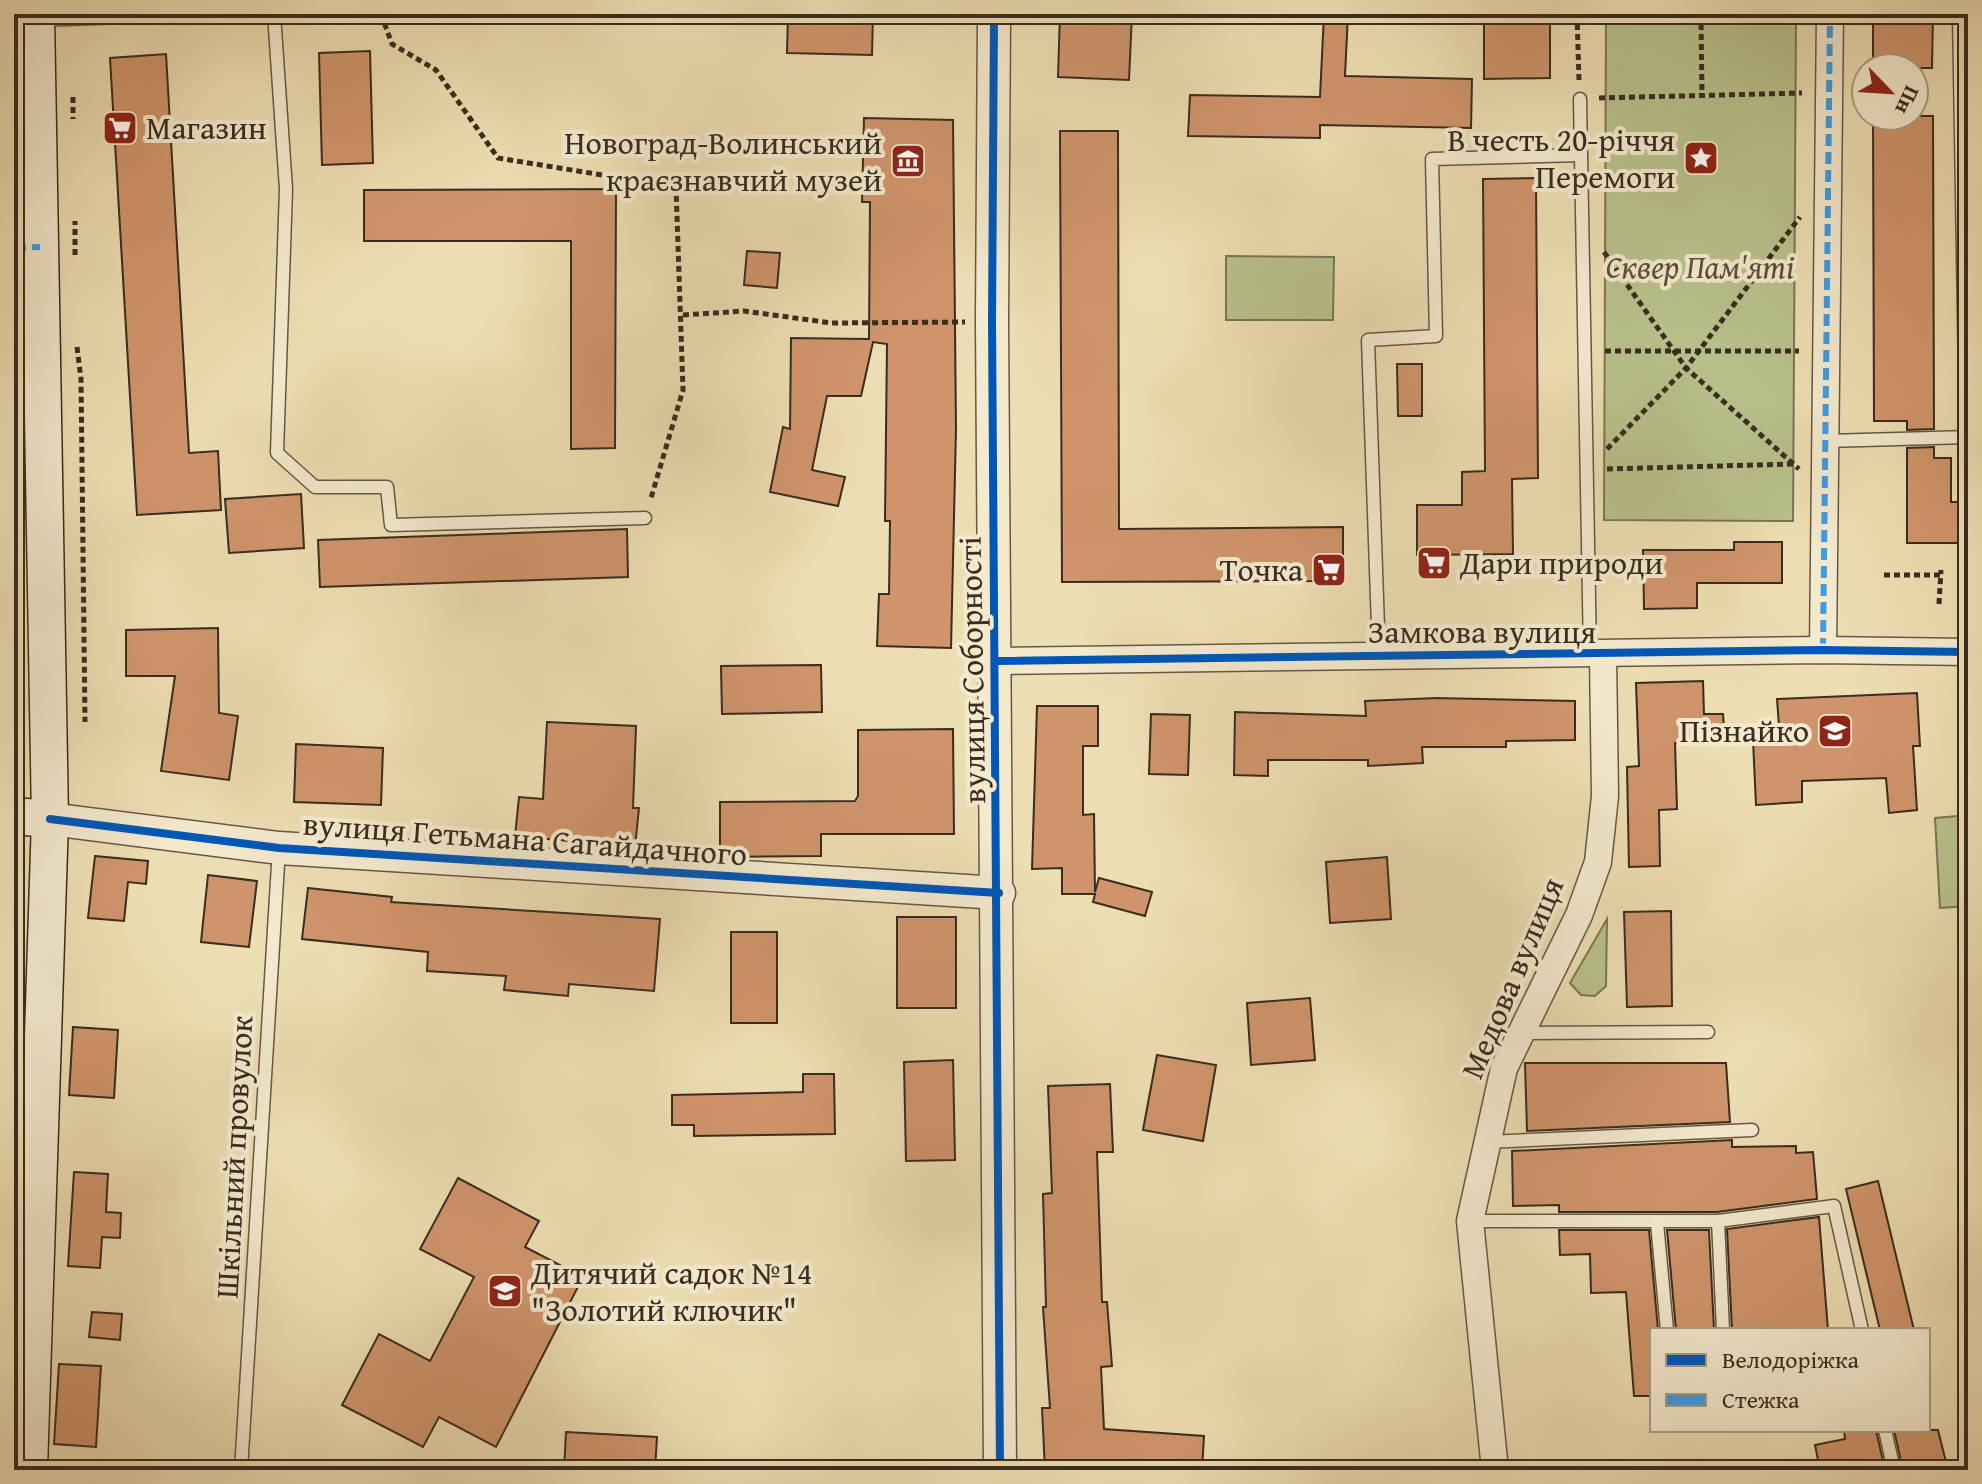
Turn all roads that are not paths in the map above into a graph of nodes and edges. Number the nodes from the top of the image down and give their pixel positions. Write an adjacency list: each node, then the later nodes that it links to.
1 (203, 14): 6 (lane)
2 (274, 14): 11 (lane)
3 (994, 14): 16 (street, вулиця Соборності)
4 (1830, 14): 10 (street)
5 (1959, 14): 9 (lane)
6 (36, 17): 18 (main road)
7 (1580, 99): 8 (lane)
8 (1581, 155): 14 (lane); 15 (lane)
9 (1967, 437): 10 (lane)
10 (1827, 441): 12 (street)
11 (645, 518)
12 (1823, 650): 13 (street, Замкова вулиця); 14 (street, Замкова вулиця)
13 (1968, 652)
14 (1596, 655): 15 (street, Замкова вулиця); 22 (street, Медова вулиця)
15 (1379, 656): 16 (street, Замкова вулиця)
16 (995, 661): 20 (street, вулиця Соборності)
17 (14, 816): 18 (main road, вулиця Гетьмана Сагайдачного)
18 (50, 819): 19 (street, вулиця Гетьмана Сагайдачного); 32 (main road)
19 (279, 848): 20 (street, вулиця Гетьмана Сагайдачного); 33 (lane, Шкільний провулок)
20 (999, 893): 34 (street, вулиця Соборності)
21 (1708, 1032): 22 (lane)
22 (1520, 1033): 24 (street, Медова вулиця)
23 (1752, 1130): 24 (lane)
24 (1487, 1142): 25 (street, Медова вулиця)
25 (1470, 1221): 27 (lane); 35 (street, Медова вулиця)
26 (1718, 1221): 27 (lane); 29 (lane); 30 (lane)
27 (1657, 1223): 28 (lane)
28 (1667, 1328)
29 (1723, 1328)
30 (1862, 1328)
31 (1885, 1432): 36 (lane)
32 (29, 1470)
33 (241, 1470)
34 (1000, 1470)
35 (1495, 1470)
36 (1894, 1470)

